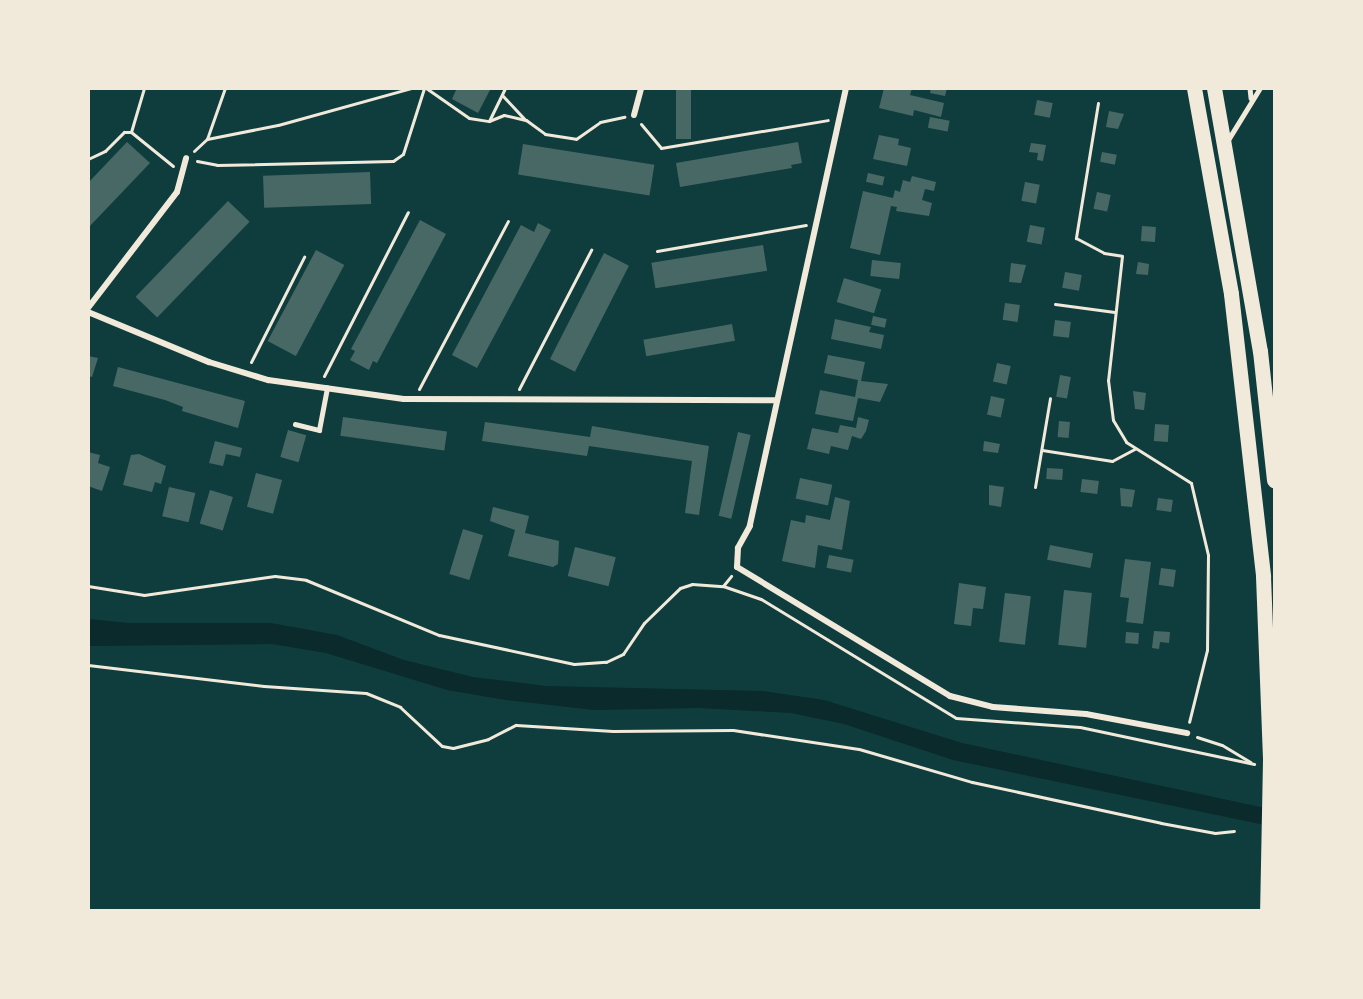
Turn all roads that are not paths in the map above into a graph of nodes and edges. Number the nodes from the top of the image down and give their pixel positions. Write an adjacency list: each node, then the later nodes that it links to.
1 (641, 88): 8 (street)
2 (846, 88): 13 (street)
3 (1214, 88): 9 (highway)
4 (1250, 88): 7 (lane)
5 (1260, 88): 7 (lane)
6 (1194, 90): 17 (highway)
7 (1251, 98): 9 (lane)
8 (634, 116)
9 (1225, 146): 15 (highway)
10 (186, 158): 11 (street)
11 (88, 310): 12 (street)
12 (324, 388): 13 (street); 14 (lane)
13 (776, 400): 16 (street)
14 (295, 424)
15 (1275, 480)
16 (1187, 733)
17 (1267, 910)

